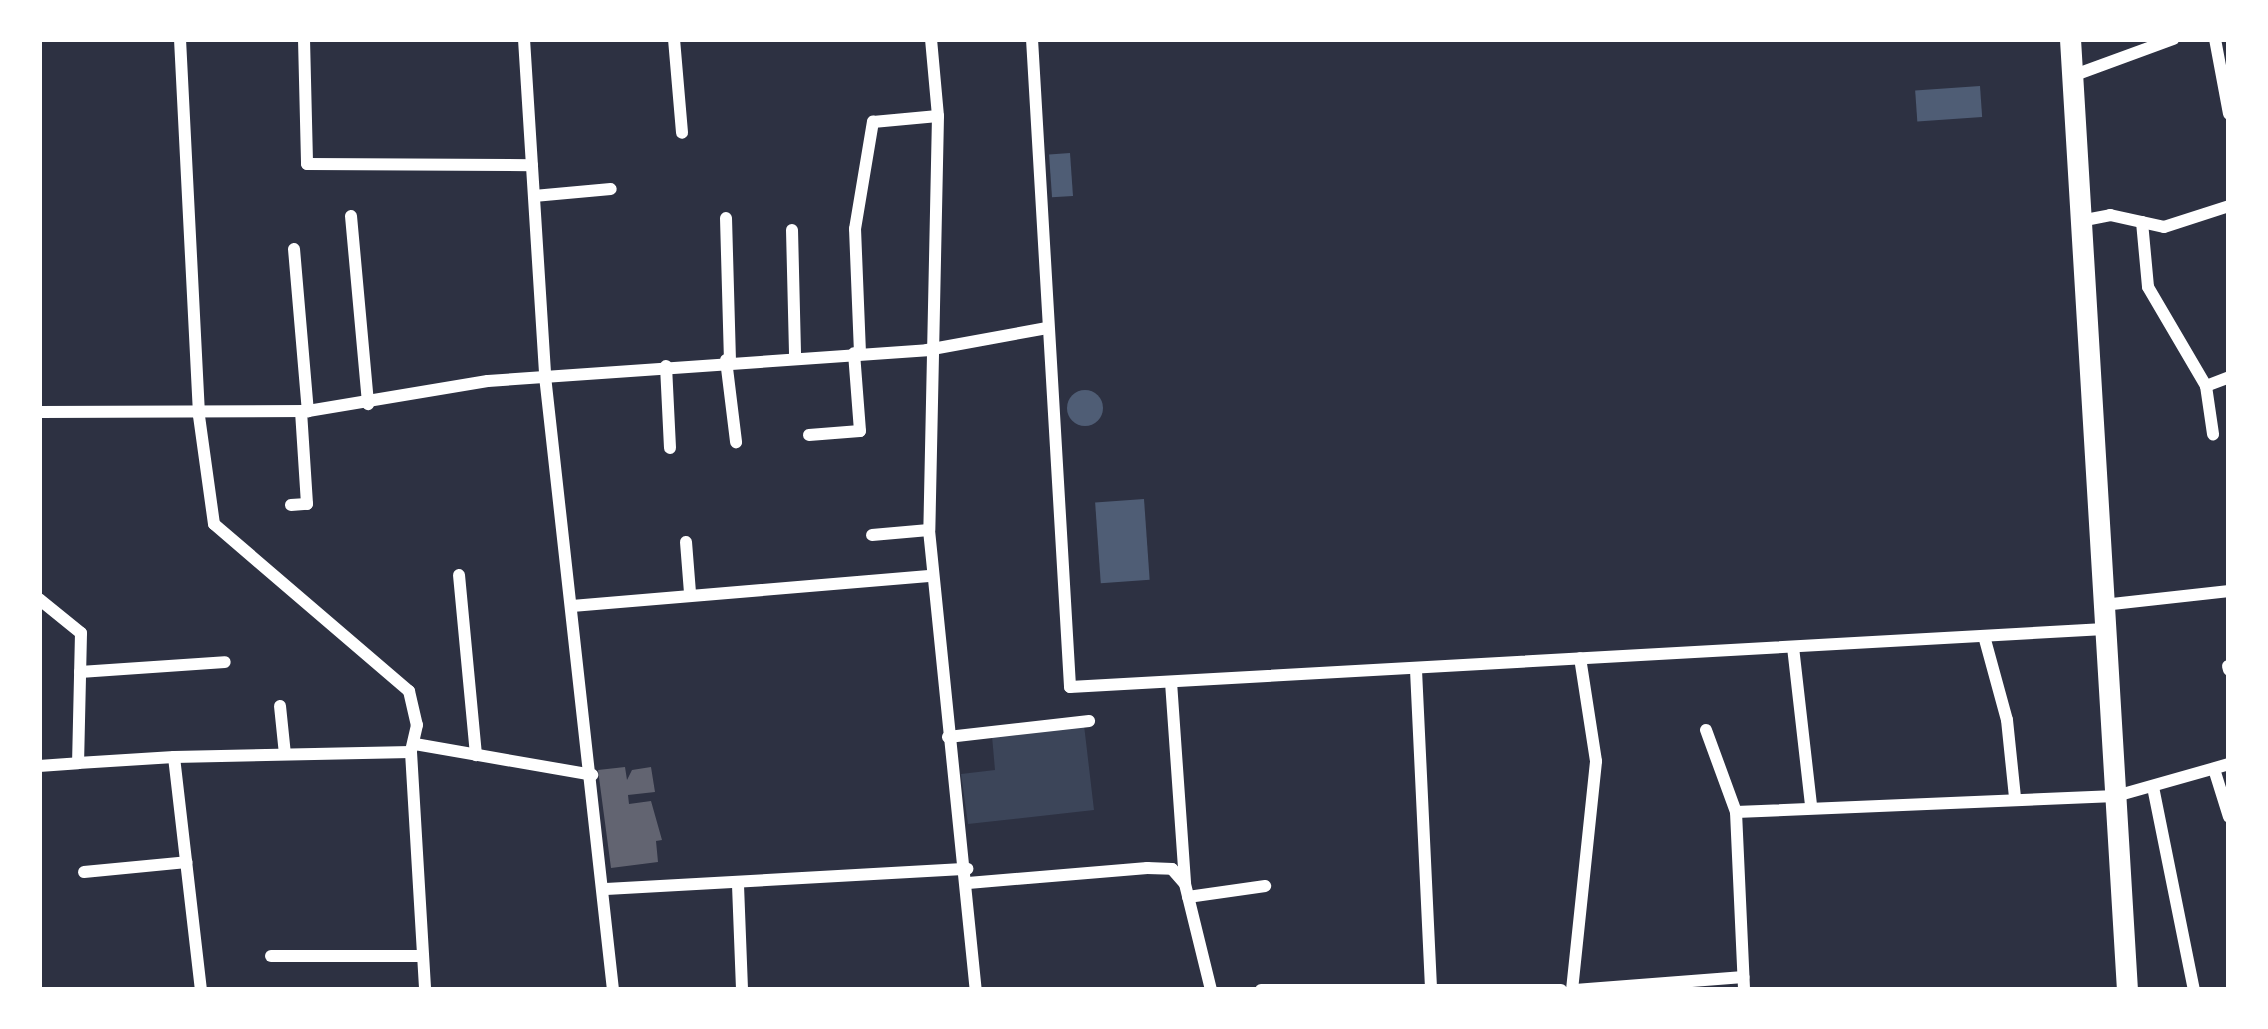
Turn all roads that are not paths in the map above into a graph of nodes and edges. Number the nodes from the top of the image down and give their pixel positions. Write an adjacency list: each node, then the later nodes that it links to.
1 (180, 39): 36 (street)
2 (304, 39): 14 (street)
3 (524, 39): 14 (street)
4 (674, 39): 13 (street)
5 (931, 39): 12 (street)
6 (1032, 39): 24 (street)
7 (2070, 39): 10 (highway)
8 (2173, 39): 10 (street)
9 (2215, 39): 11 (street)
10 (2072, 76): 20 (highway)
11 (2229, 114)
12 (938, 116): 25 (street); 26 (street)
13 (682, 133)
14 (532, 165): 16 (street)
15 (611, 189): 16 (street)
16 (533, 196): 30 (street)
17 (2229, 206): 21 (street)
18 (351, 216): 33 (street)
19 (726, 218): 28 (street)
20 (2080, 221): 21 (street); 50 (highway)
21 (2142, 222): 32 (street)
22 (792, 230): 27 (street)
23 (294, 249): 34 (street)
24 (1047, 328): 25 (street); 59 (street)
25 (927, 350): 26 (street); 42 (street)
26 (857, 353): 27 (street); 38 (street)
27 (795, 356): 28 (street)
28 (728, 360): 29 (street); 39 (street)
29 (666, 366): 30 (street); 40 (street)
30 (545, 376): 33 (street); 51 (street)
31 (2229, 377): 32 (street)
32 (2206, 386): 37 (street)
33 (368, 404): 34 (street)
34 (304, 411): 36 (street); 41 (street)
35 (39, 412): 36 (street)
36 (199, 416): 64 (street)
37 (2213, 434)
38 (809, 435)
39 (736, 442)
40 (670, 448)
41 (291, 506)
42 (929, 530): 43 (street); 46 (street)
43 (872, 536)
44 (686, 542): 48 (street)
45 (459, 575): 66 (street)
46 (932, 576): 48 (street); 63 (street)
47 (2229, 591): 50 (street)
48 (690, 593): 51 (street)
49 (39, 599): 58 (street)
50 (2102, 605): 52 (highway)
51 (572, 606): 71 (street)
52 (2104, 629): 53 (street); 73 (highway)
53 (1984, 636): 54 (street); 74 (street)
54 (1793, 647): 55 (street); 75 (street)
55 (1580, 658): 57 (street); 97 (street)
56 (225, 662): 58 (street)
57 (1416, 670): 59 (street); 95 (street)
58 (80, 672): 68 (street)
59 (1171, 682): 84 (street)
60 (280, 706): 65 (street)
61 (1089, 721): 63 (street)
62 (1706, 730): 76 (street)
63 (948, 737): 80 (street)
64 (413, 748): 65 (street); 66 (street); 86 (street)
65 (285, 754): 67 (street)
66 (476, 755): 71 (street)
67 (174, 757): 68 (street); 78 (street)
68 (78, 763): 69 (street)
69 (39, 766)
70 (2222, 766): 72 (street); 77 (street)
71 (592, 775): 83 (street)
72 (2153, 787): 73 (street); 99 (street)
73 (2116, 796): 74 (street); 98 (highway)
74 (2015, 797): 75 (street)
75 (1811, 806): 76 (street)
76 (1736, 812): 87 (street)
77 (2229, 818)
78 (187, 862): 79 (street); 88 (street)
79 (84, 872)
80 (967, 876): 81 (street); 84 (street); 92 (street)
81 (738, 885): 83 (street); 91 (street)
82 (1265, 886): 84 (street)
83 (606, 889): 90 (street)
84 (1187, 891): 93 (street)
85 (271, 956): 86 (street)
86 (423, 956): 89 (street)
87 (1744, 984): 97 (street)
88 (201, 990)
89 (425, 990)
90 (613, 990)
91 (742, 990)
92 (976, 990)
93 (1211, 990)
94 (1261, 990): 95 (street)
95 (1431, 990): 96 (street)
96 (1561, 990)
97 (1574, 990)
98 (2127, 990)
99 (2194, 990)

